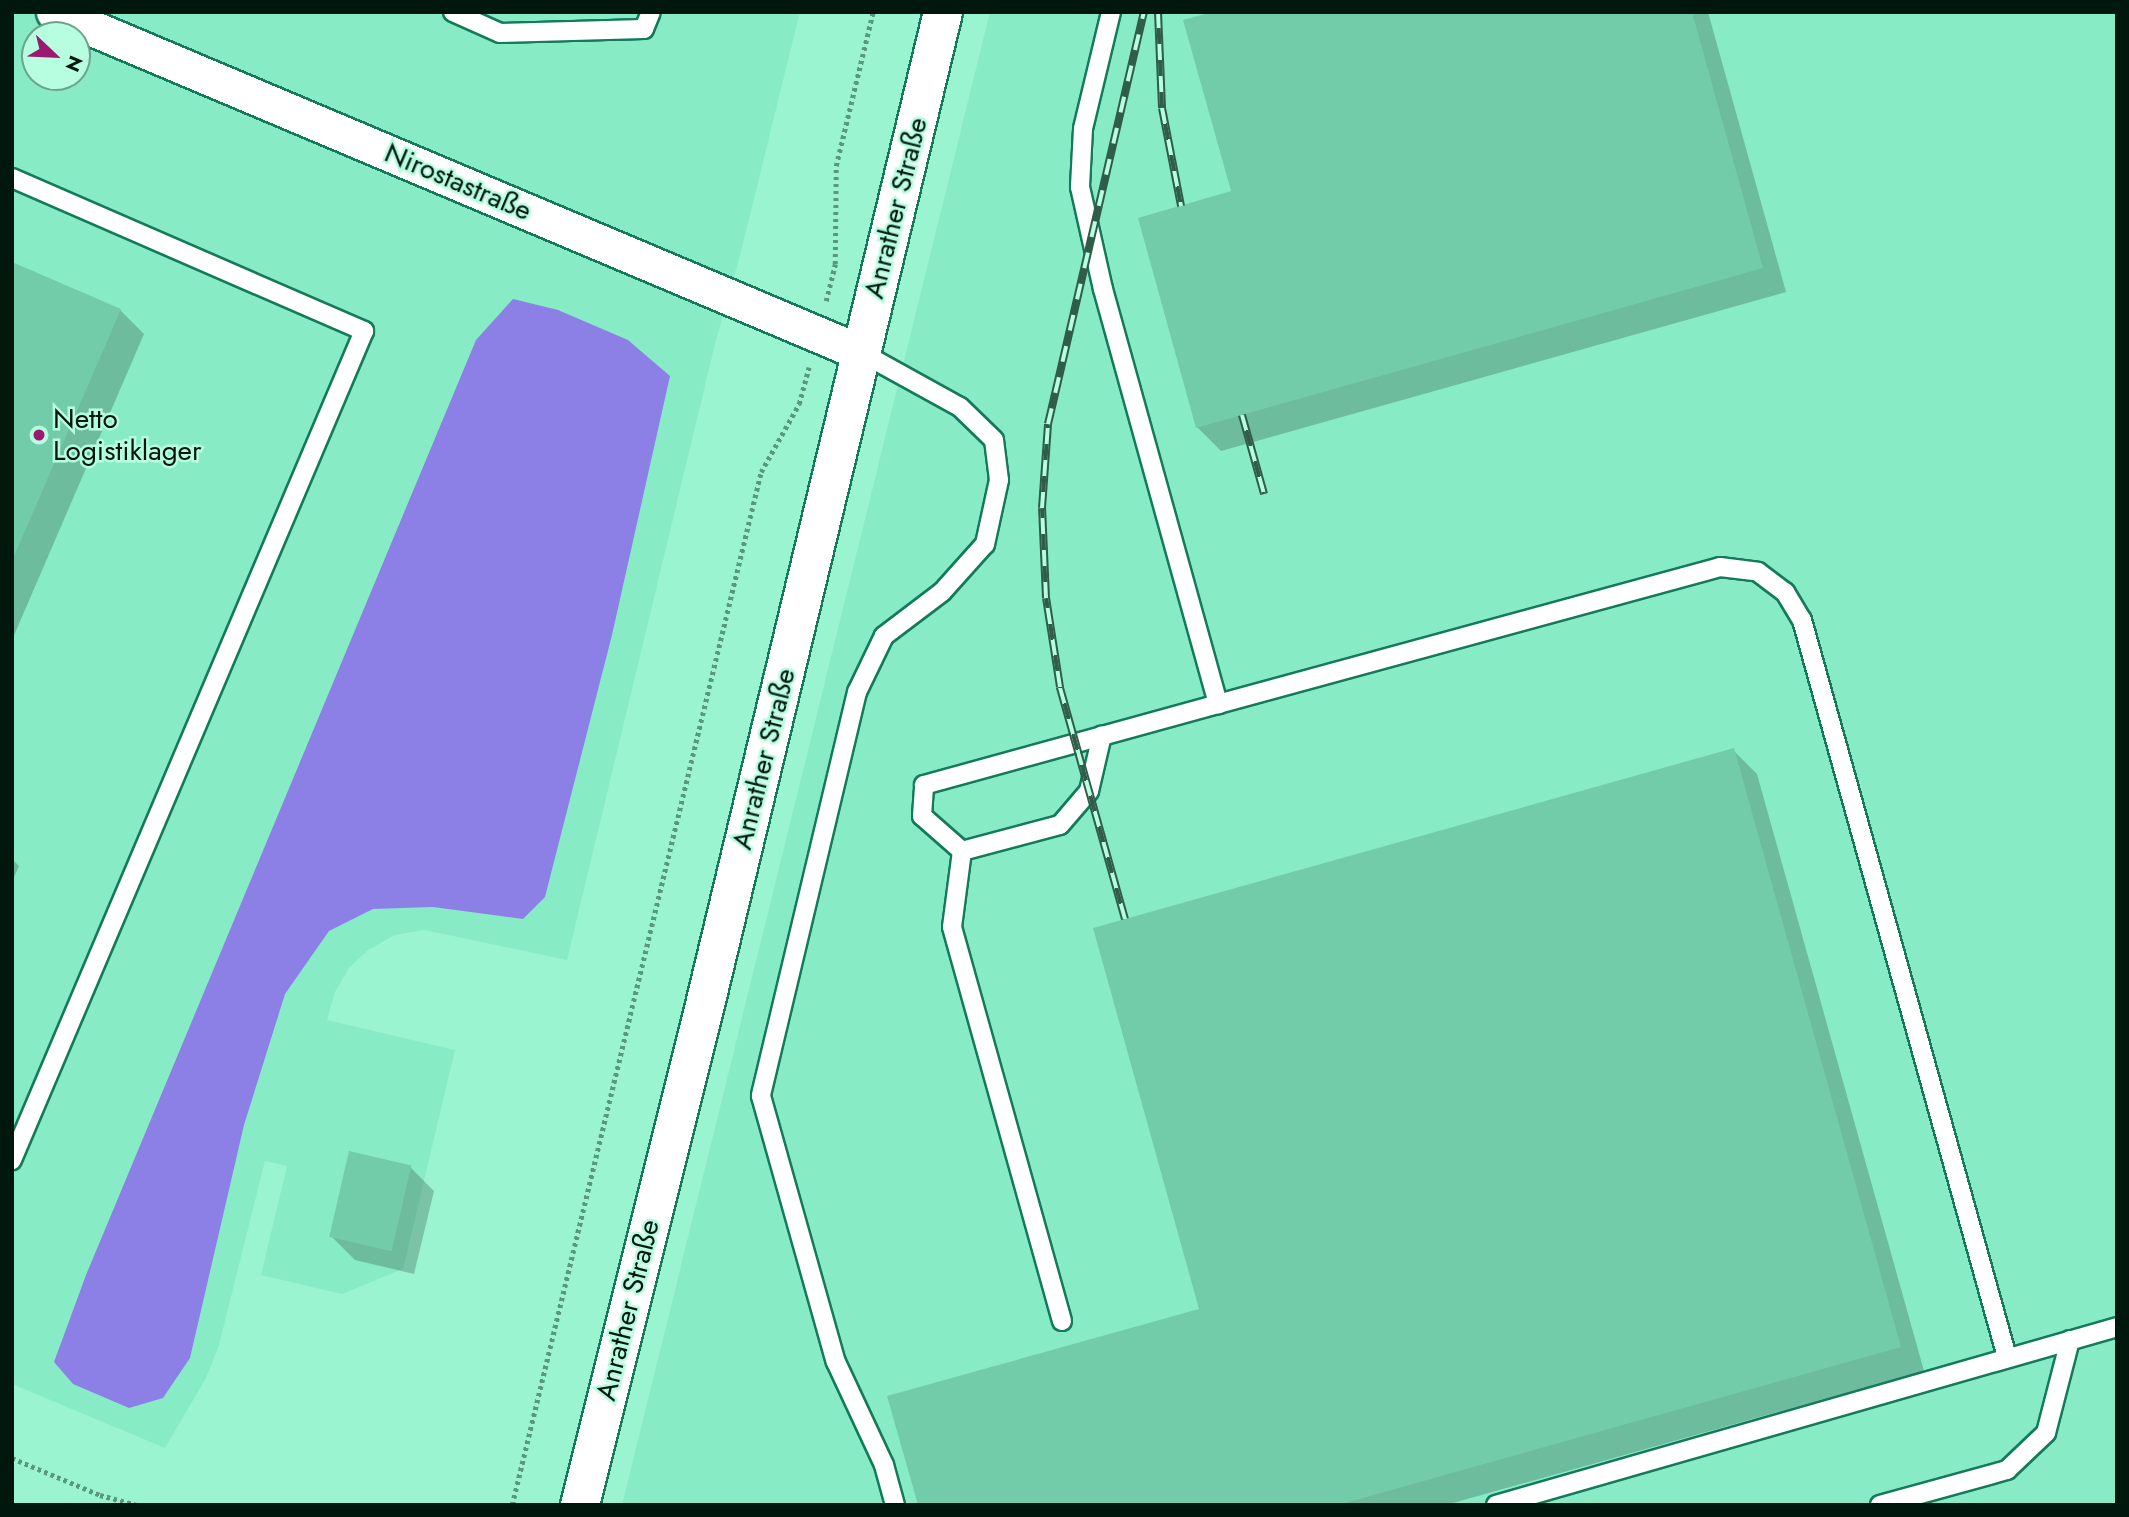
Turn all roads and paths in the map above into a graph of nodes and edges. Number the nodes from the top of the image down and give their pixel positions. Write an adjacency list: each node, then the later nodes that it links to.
1 (54, 12): 8 (street, Nirostastraße)
2 (453, 12): 3 (lane)
3 (651, 12)
4 (873, 12): 8 (path)
5 (943, 12): 9 (main road, Anrather Straße)
6 (1111, 12): 10 (lane)
7 (12, 178): 13 (lane)
8 (818, 333): 9 (street, Nirostastraße); 21 (path)
9 (862, 353): 19 (main road, Anrather Straße); 22 (lane)
10 (1219, 704): 11 (lane); 17 (lane)
11 (1102, 735): 12 (lane); 12 (lane)
12 (962, 851): 14 (lane)
13 (12, 1160)
14 (1062, 1321)
15 (2117, 1327): 16 (lane)
16 (2070, 1340): 17 (lane); 24 (lane)
17 (2007, 1357): 23 (lane)
18 (12, 1458): 20 (path)
19 (579, 1495)
20 (138, 1505)
21 (512, 1505)
22 (895, 1505)
23 (1496, 1505)
24 (1880, 1505)

